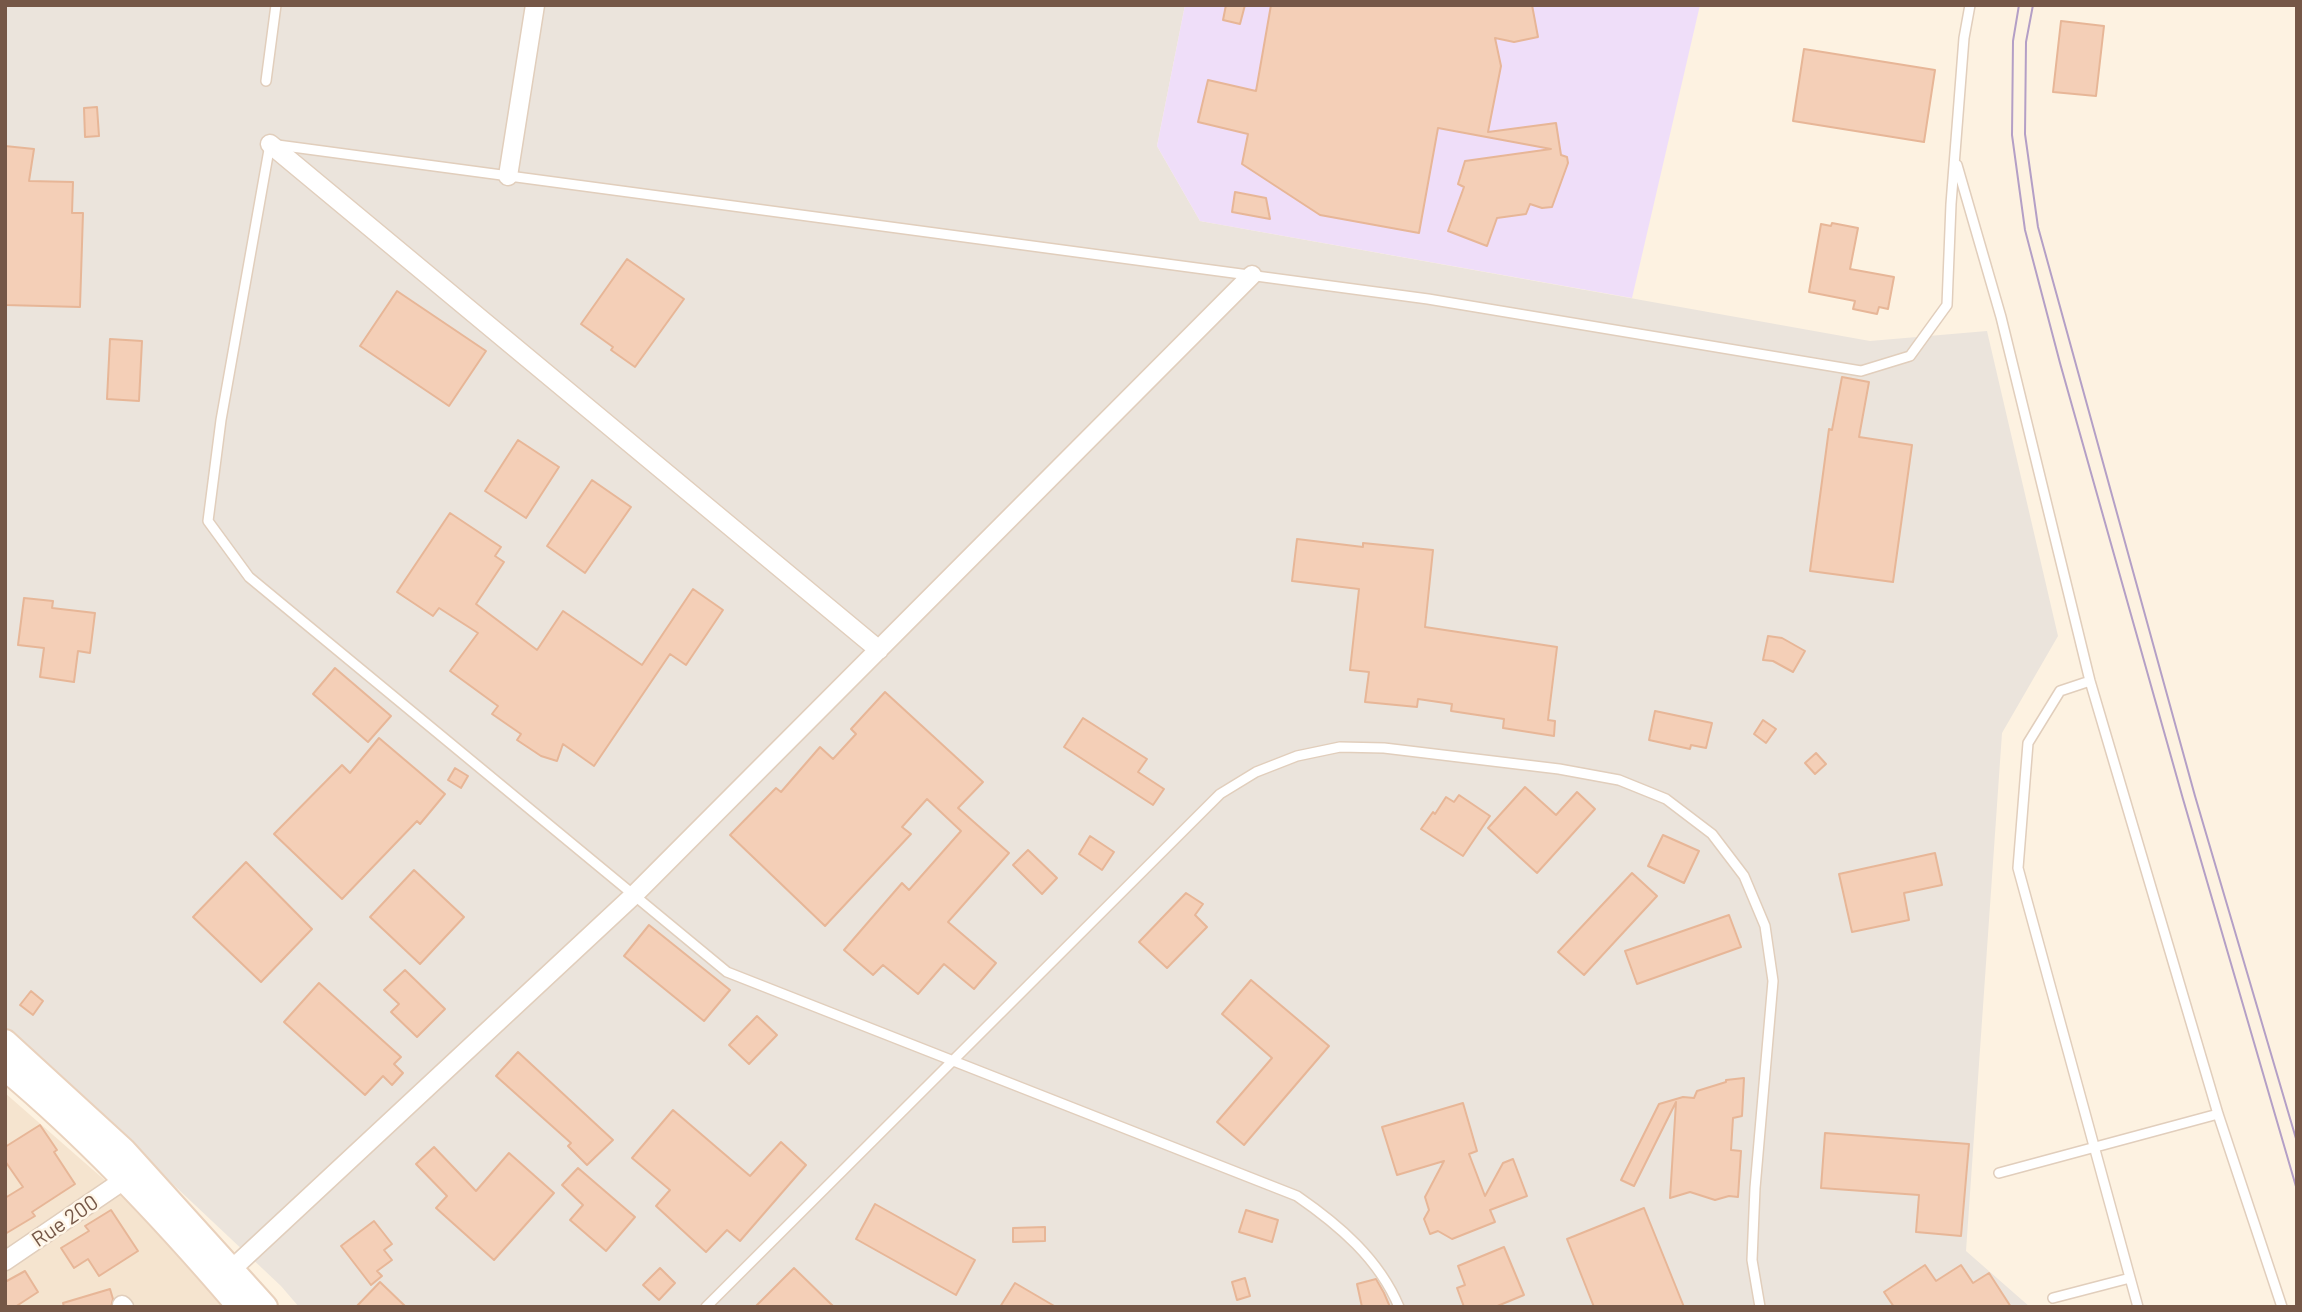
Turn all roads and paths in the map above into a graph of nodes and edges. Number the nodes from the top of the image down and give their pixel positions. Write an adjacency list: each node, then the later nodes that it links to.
1 (276, 5): 4 (lane)
2 (535, 5): 7 (street)
3 (1970, 5): 6 (lane)
4 (266, 81)
5 (270, 144): 7 (lane); 9 (street); 11 (lane)
6 (1955, 157): 8 (lane); 10 (lane)
7 (508, 176): 8 (lane)
8 (1252, 275): 9 (street)
9 (879, 650): 11 (street)
10 (2090, 681): 15 (lane); 16 (lane)
11 (635, 894): 13 (lane); 20 (street)
12 (5, 1042): 20 (main road)
13 (953, 1062): 25 (lane); 26 (lane); 27 (lane)
14 (5, 1068): 18 (main road)
15 (2218, 1114): 16 (lane); 29 (lane)
16 (2096, 1147): 17 (lane); 21 (lane)
17 (1999, 1173)
18 (124, 1180): 19 (street, Rue 200); 23 (main road)
19 (5, 1261)
20 (232, 1269): 24 (main road)
21 (2130, 1278): 22 (lane); 28 (lane)
22 (2053, 1298)
23 (240, 1307)
24 (265, 1307)
25 (706, 1307)
26 (1399, 1307)
27 (1760, 1307)
28 (2138, 1307)
29 (2282, 1307)

